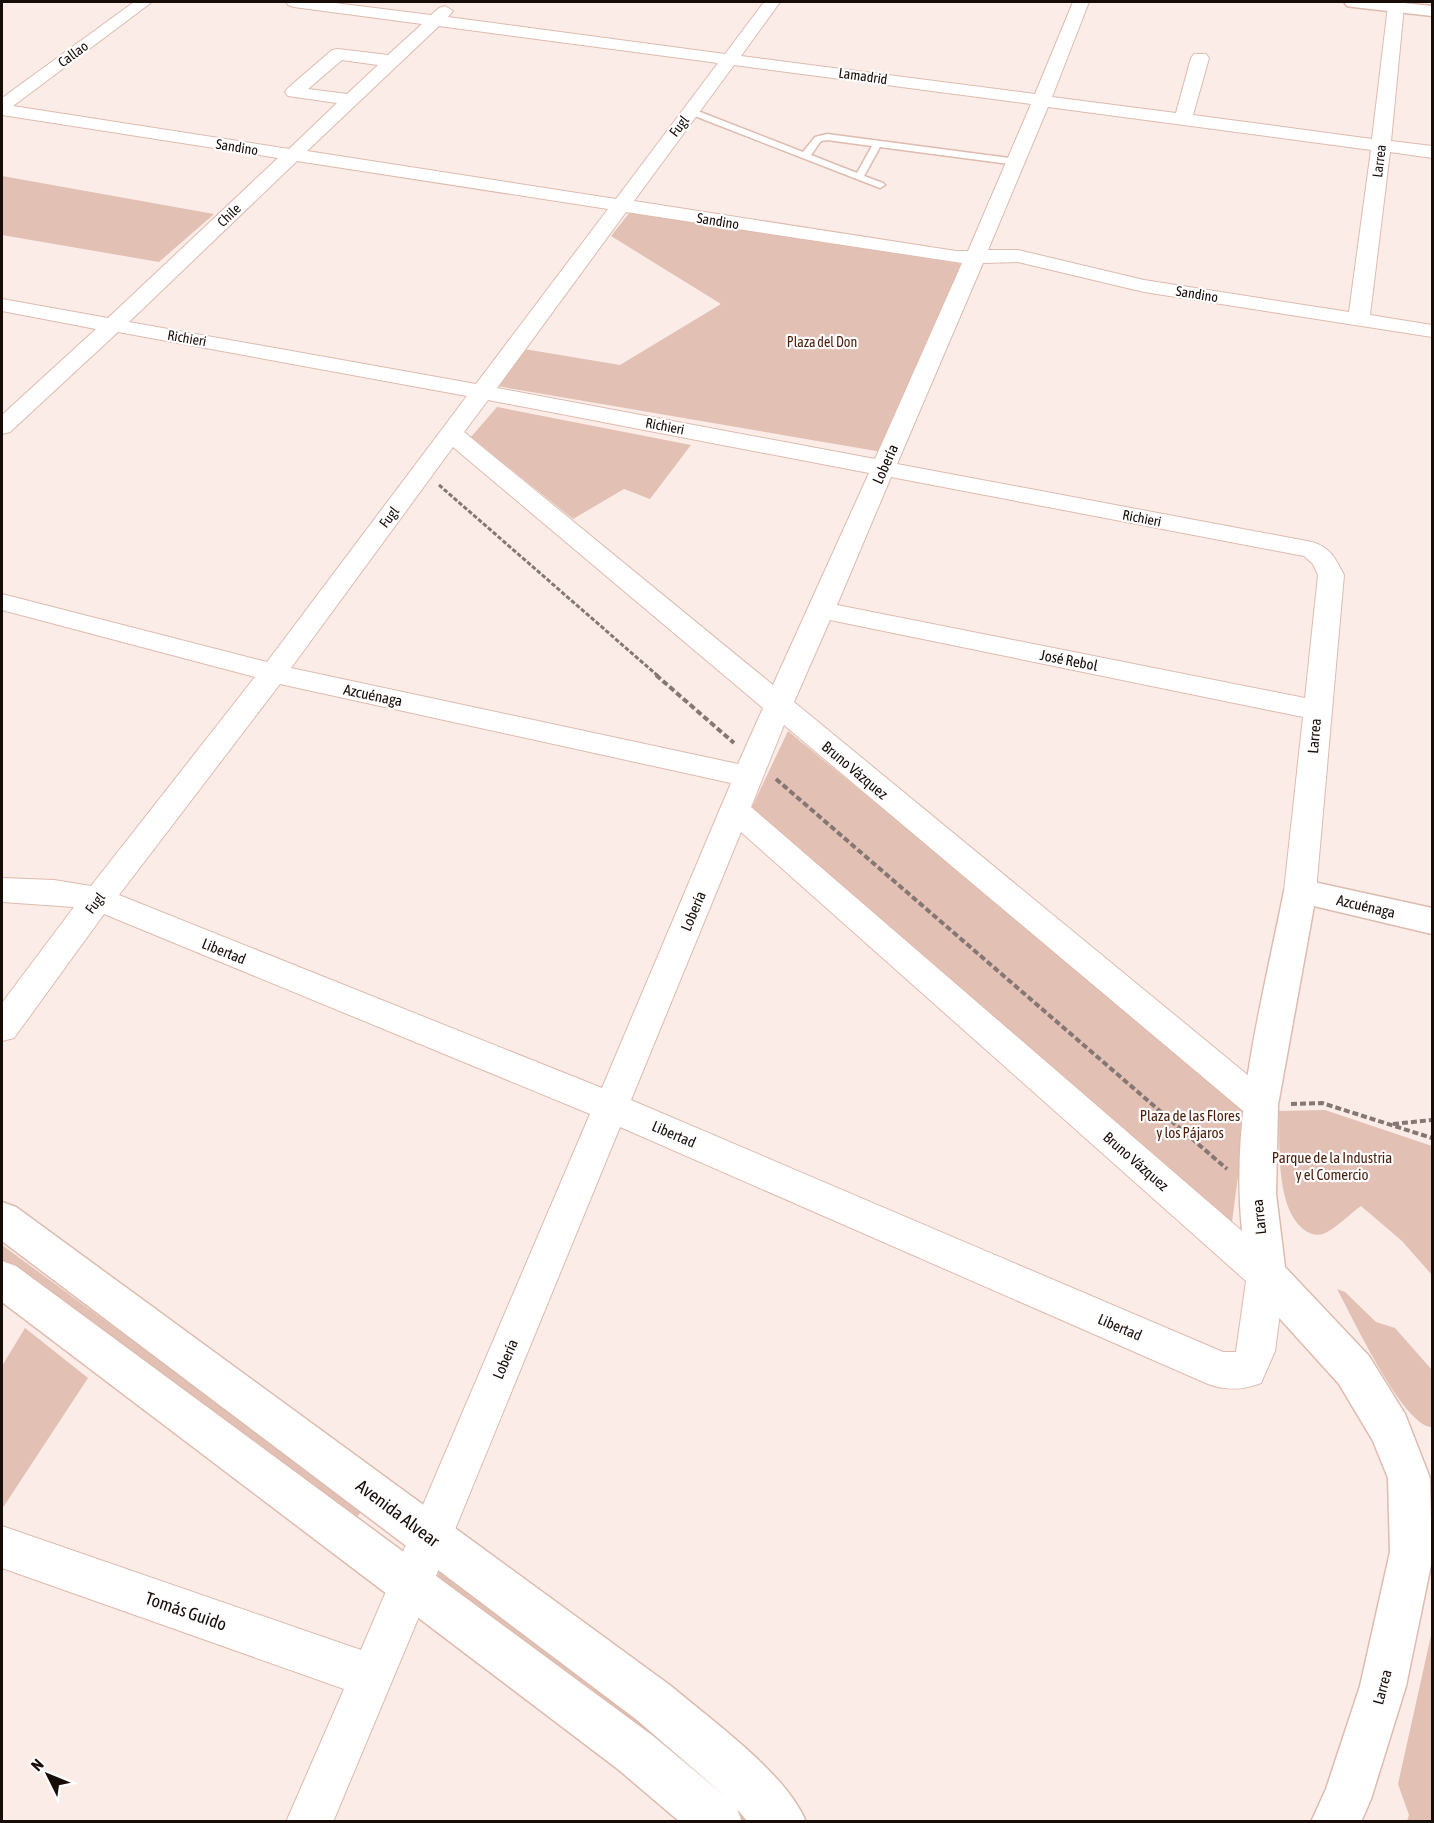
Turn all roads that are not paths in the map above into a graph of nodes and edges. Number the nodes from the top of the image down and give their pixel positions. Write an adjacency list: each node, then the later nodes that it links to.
1 (144, 2): 15 (street, Callao)
2 (294, 2): 9 (street, Lamadrid)
3 (455, 2): 9 (street, Chile)
4 (772, 2): 10 (street, Fugl)
5 (1081, 2): 14 (street, Lobería)
6 (1353, 2): 7 (main road)
7 (1396, 4): 8 (main road); 19 (street, Larrea)
8 (1432, 11)
9 (435, 20): 10 (street, Lamadrid); 12 (street, Chile)
10 (729, 58): 14 (street, Lamadrid); 16 (street, Fugl)
11 (1200, 58): 17 (street)
12 (391, 61): 13 (street, Chile); 13 (street)
13 (350, 100): 21 (street, Chile)
14 (1043, 100): 17 (street, Lamadrid); 23 (street, Lobería)
15 (2, 108): 21 (street, Sandino)
16 (690, 111): 22 (lane); 26 (street, Fugl)
17 (1184, 119): 19 (street, Lamadrid)
18 (878, 143): 22 (lane); 23 (lane); 24 (lane)
19 (1382, 145): 20 (street, Lamadrid); 29 (street, Larrea)
20 (1432, 152)
21 (291, 155): 26 (street, Sandino); 30 (street, Chile)
22 (805, 156): 24 (lane)
23 (1017, 162): 27 (street, Lobería)
24 (859, 177): 25 (lane)
25 (880, 185)
26 (619, 206): 27 (street, Sandino); 32 (street, Fugl)
27 (976, 258): 29 (street, Sandino); 35 (street, Lobería)
28 (2, 305): 30 (street, Richieri)
29 (1359, 319): 31 (street, Sandino)
30 (113, 325): 32 (street, Richieri); 33 (street, Chile)
31 (1432, 331)
32 (482, 392): 34 (street, Fugl); 35 (street, Richieri)
33 (2, 427)
34 (451, 433): 39 (street, Fugl); 40 (street, Bruno Vázquez)
35 (883, 468): 36 (street, Richieri); 38 (street, Lobería)
36 (1324, 560): 41 (street, Larrea)
37 (2, 602): 39 (street, Azcuénaga)
38 (821, 610): 40 (street, Lobería); 41 (street, José Rebol)
39 (273, 673): 42 (street, Azcuénaga); 46 (street, Fugl)
40 (777, 705): 42 (street, Lobería); 49 (street, Bruno Vázquez)
41 (1317, 710): 45 (street, Larrea)
42 (751, 768): 43 (street, Lobería)
43 (735, 810): 50 (street, Lobería); 52 (street, Bruno Vázquez)
44 (2, 890): 46 (street, Libertad)
45 (1300, 891): 47 (main road, Azcuénaga); 49 (main road, Larrea)
46 (98, 899): 48 (street, Fugl); 50 (street, Libertad)
47 (1432, 921)
48 (2, 1028)
49 (1260, 1105): 52 (main road, Larrea)
50 (611, 1107): 52 (street, Libertad); 54 (street, Lobería)
51 (2, 1220): 54 (main road, Avenida Alvear)
52 (1266, 1275): 61 (main road, Larrea)
53 (2, 1279): 56 (main road)
54 (430, 1537): 56 (street, Lobería); 60 (main road, Avenida Alvear)
55 (2, 1547): 57 (street, Tomás Guido)
56 (412, 1583): 57 (street, Lobería); 59 (main road)
57 (370, 1676): 58 (street, Lobería)
58 (309, 1821)
59 (718, 1821)
60 (782, 1821)
61 (1335, 1821)

